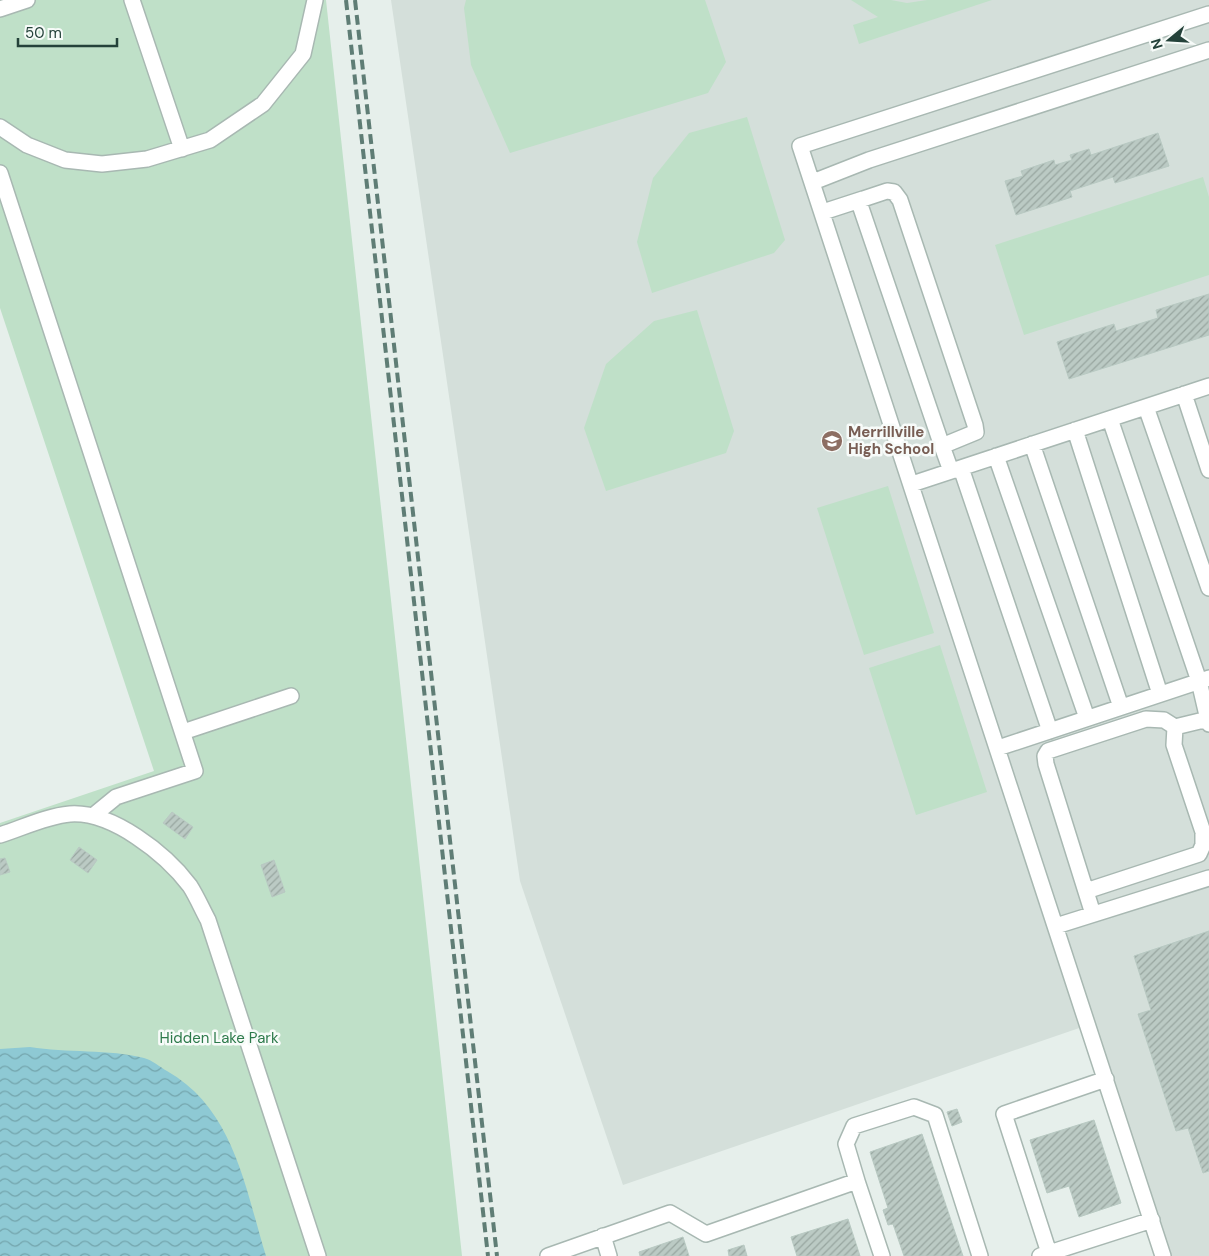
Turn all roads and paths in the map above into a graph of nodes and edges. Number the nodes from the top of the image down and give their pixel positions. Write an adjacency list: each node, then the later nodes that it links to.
1 (27, 0): 4 (street)
2 (132, 0): 8 (street)
3 (315, 0): 8 (street)
4 (0, 9)
5 (1209, 14): 10 (street)
6 (1209, 50): 10 (street)
7 (0, 127): 8 (street)
8 (182, 149)
9 (0, 173): 32 (street)
10 (813, 182): 12 (street)
11 (863, 199): 12 (street); 19 (street); 19 (street)
12 (823, 212): 23 (street)
13 (1209, 386): 14 (street)
14 (1184, 394): 15 (street); 22 (street)
15 (1146, 407): 16 (street); 24 (street)
16 (1110, 419): 17 (street); 25 (street)
17 (1075, 430): 18 (street); 26 (street)
18 (1032, 444): 20 (street); 28 (street)
19 (942, 446): 21 (street)
20 (996, 456): 21 (street); 29 (street)
21 (956, 469): 23 (street); 33 (street)
22 (1209, 470)
23 (912, 484): 34 (street)
24 (1209, 588)
25 (1204, 680): 26 (street); 30 (street)
26 (1160, 694): 28 (street)
27 (291, 696): 32 (street)
28 (1120, 707): 29 (street)
29 (1087, 718): 33 (street)
30 (1209, 721): 31 (street)
31 (1175, 727): 35 (street); 39 (street)
32 (183, 732): 36 (street)
33 (1043, 733): 34 (street); 35 (street)
34 (998, 748): 41 (street)
35 (1045, 756): 39 (street)
36 (94, 816): 37 (street); 47 (street)
37 (0, 834)
38 (1209, 878): 40 (street)
39 (1086, 891): 40 (street)
40 (1094, 914): 41 (street)
41 (1056, 926): 42 (street)
42 (1106, 1079): 44 (street); 46 (street)
43 (857, 1181): 45 (street); 50 (street); 51 (street)
44 (1152, 1220): 46 (street); 52 (street)
45 (603, 1236): 48 (street); 49 (street)
46 (1044, 1254)
47 (318, 1256)
48 (548, 1256)
49 (609, 1256)
50 (882, 1256)
51 (980, 1256)
52 (1163, 1256)

